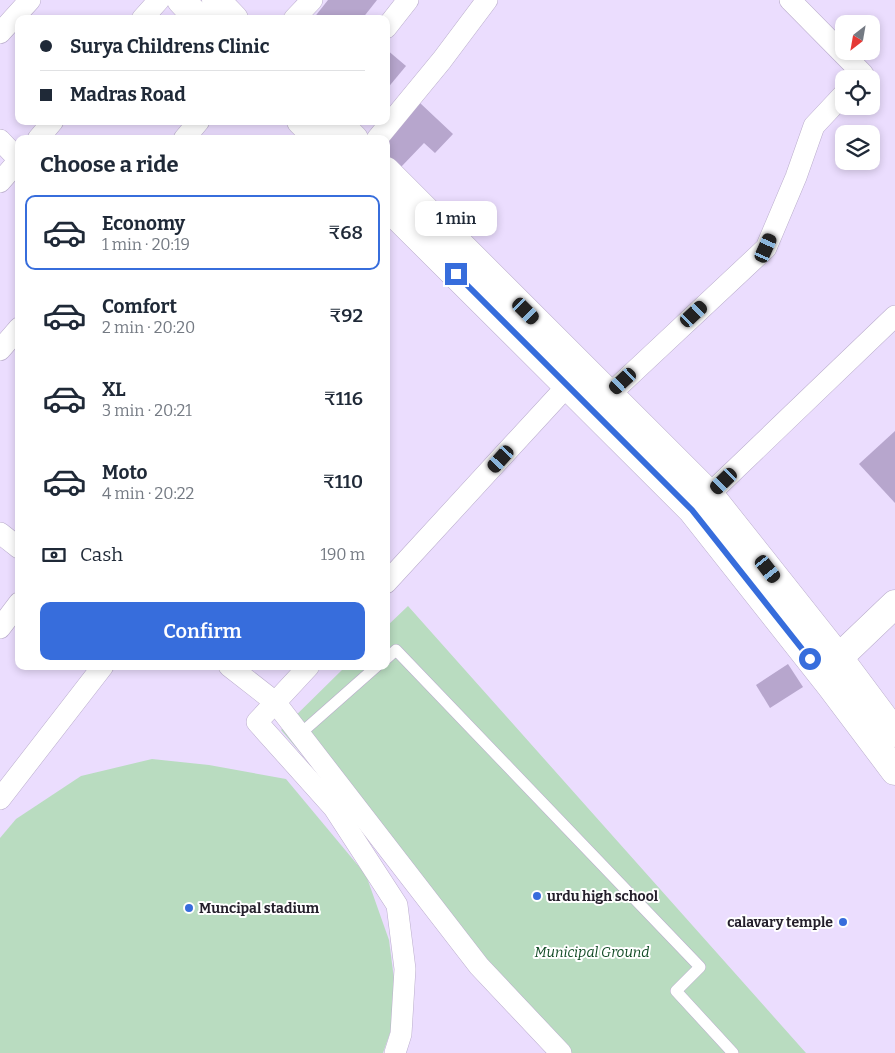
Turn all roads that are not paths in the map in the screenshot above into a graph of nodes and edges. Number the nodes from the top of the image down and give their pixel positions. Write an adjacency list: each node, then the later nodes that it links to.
1 (30, 0): 9 (street)
2 (159, 0): 10 (street)
3 (181, 0): 11 (main road)
4 (216, 0): 12 (main road)
5 (312, 0): 13 (street)
6 (408, 0): 15 (street)
7 (487, 0): 19 (street)
8 (790, 0): 17 (street)
9 (16, 15)
10 (146, 15)
11 (195, 15)
12 (230, 15)
13 (298, 15)
14 (15, 16): 16 (street)
15 (390, 23)
16 (0, 33)
17 (859, 70)
18 (835, 104): 40 (street)
19 (390, 123)
20 (50, 125): 25 (street)
21 (196, 125): 26 (street)
22 (305, 125): 27 (main road)
23 (340, 125): 28 (main road)
24 (389, 125): 29 (street)
25 (41, 135)
26 (188, 135)
27 (314, 135)
28 (350, 135)
29 (380, 135)
30 (0, 140): 31 (street)
31 (15, 156)
32 (15, 165): 34 (street)
33 (390, 175): 40 (main road)
34 (0, 182)
35 (390, 209): 39 (main road)
36 (895, 316): 41 (street)
37 (15, 333): 38 (street)
38 (0, 350)
39 (568, 385): 41 (main road); 44 (street)
40 (609, 395): 41 (main road)
41 (701, 502): 54 (main road)
42 (0, 534): 43 (street)
43 (15, 545)
44 (390, 579)
45 (895, 604): 54 (main road)
46 (15, 608): 48 (street)
47 (895, 626): 54 (main road)
48 (0, 628)
49 (390, 655): 62 (lane)
50 (101, 670): 59 (street)
51 (233, 670): 55 (street)
52 (305, 670): 55 (street)
53 (373, 670): 57 (lane)
54 (835, 672): 56 (main road); 58 (main road)
55 (275, 702): 57 (street); 60 (street)
56 (895, 733)
57 (300, 734): 61 (street)
58 (895, 770)
59 (0, 799)
60 (395, 1053)
61 (561, 1053)
62 (733, 1053)

